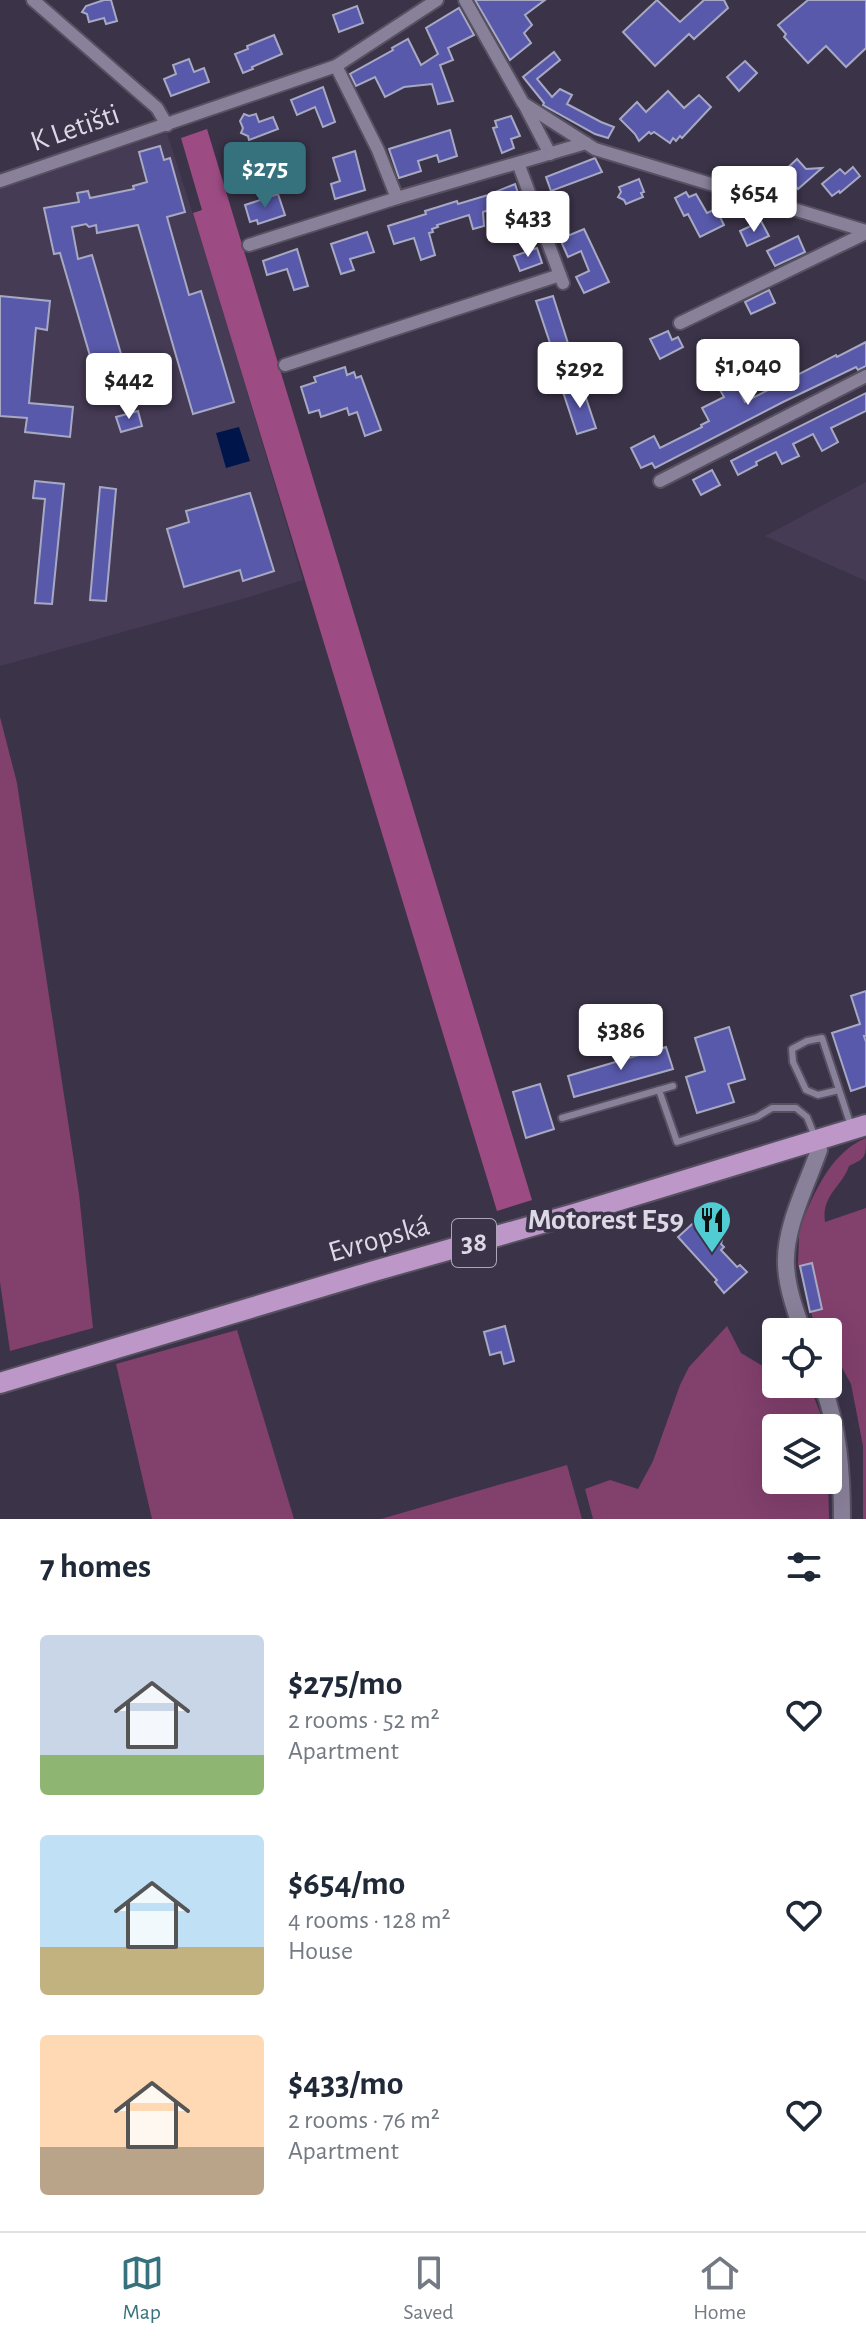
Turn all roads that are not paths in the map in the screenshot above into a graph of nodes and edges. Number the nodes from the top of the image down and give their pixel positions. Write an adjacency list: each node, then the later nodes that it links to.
1 (33, 0): 6 (street)
2 (437, 0): 4 (street, K Letišti)
3 (465, 0): 5 (street)
4 (336, 66): 6 (street, K Letišti); 11 (street)
5 (523, 103): 7 (street); 8 (street)
6 (167, 125): 10 (street, K Letišti)
7 (586, 143): 8 (street); 12 (street)
8 (550, 154): 9 (street)
9 (518, 163): 11 (street); 15 (street)
10 (0, 181)
11 (397, 198): 13 (street)
12 (866, 232): 14 (street)
13 (249, 245)
14 (680, 323)
15 (285, 365)
16 (866, 376): 17 (street)
17 (660, 481)
18 (673, 1086): 19 (lane)
19 (659, 1090): 21 (lane); 23 (lane)
20 (839, 1090): 20 (lane); 22 (lane)
21 (562, 1118)
22 (859, 1127): 23 (main road, Evropská / 38)
23 (816, 1140): 24 (street); 25 (main road, Evropská / 38)
24 (798, 1318)
25 (0, 1383)
26 (827, 1398): 27 (street)
27 (842, 1519)

